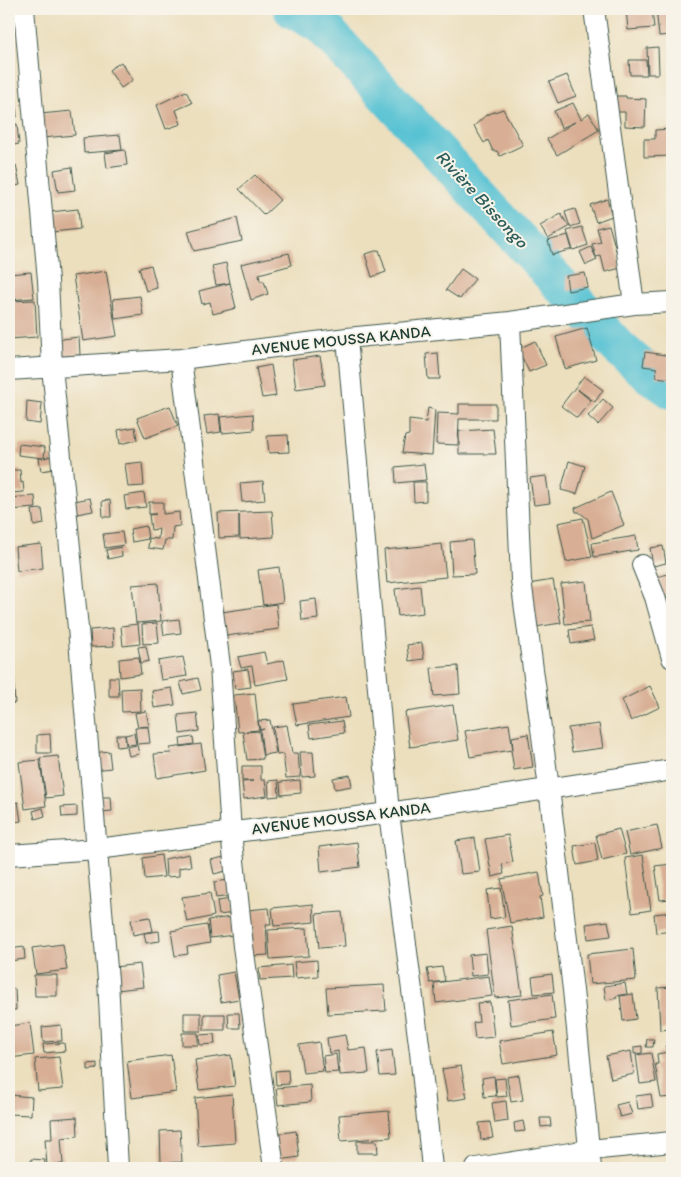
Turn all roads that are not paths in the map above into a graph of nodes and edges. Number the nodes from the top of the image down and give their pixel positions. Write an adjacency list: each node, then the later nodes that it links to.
1 (24, 9): 8 (street)
2 (594, 9): 4 (street)
3 (672, 302): 4 (street, AVENUE MOUSSA KANDA)
4 (634, 304): 5 (street, AVENUE MOUSSA KANDA)
5 (510, 322): 6 (street, AVENUE MOUSSA KANDA); 13 (street)
6 (346, 338): 7 (street, AVENUE MOUSSA KANDA); 14 (street)
7 (181, 359): 8 (street, AVENUE MOUSSA KANDA); 15 (street)
8 (52, 367): 9 (street, AVENUE MOUSSA KANDA); 16 (street)
9 (9, 370)
10 (642, 565): 11 (street)
11 (672, 658)
12 (672, 770): 13 (street, AVENUE MOUSSA KANDA)
13 (549, 788): 14 (street, AVENUE MOUSSA KANDA); 19 (street)
14 (388, 813): 15 (street, AVENUE MOUSSA KANDA); 22 (street)
15 (231, 832): 16 (street, AVENUE MOUSSA KANDA); 21 (street)
16 (97, 849): 17 (street, AVENUE MOUSSA KANDA); 20 (street)
17 (9, 855)
18 (672, 1142): 19 (street)
19 (590, 1159): 23 (street)
20 (118, 1168)
21 (274, 1168)
22 (432, 1168)
23 (476, 1168)

